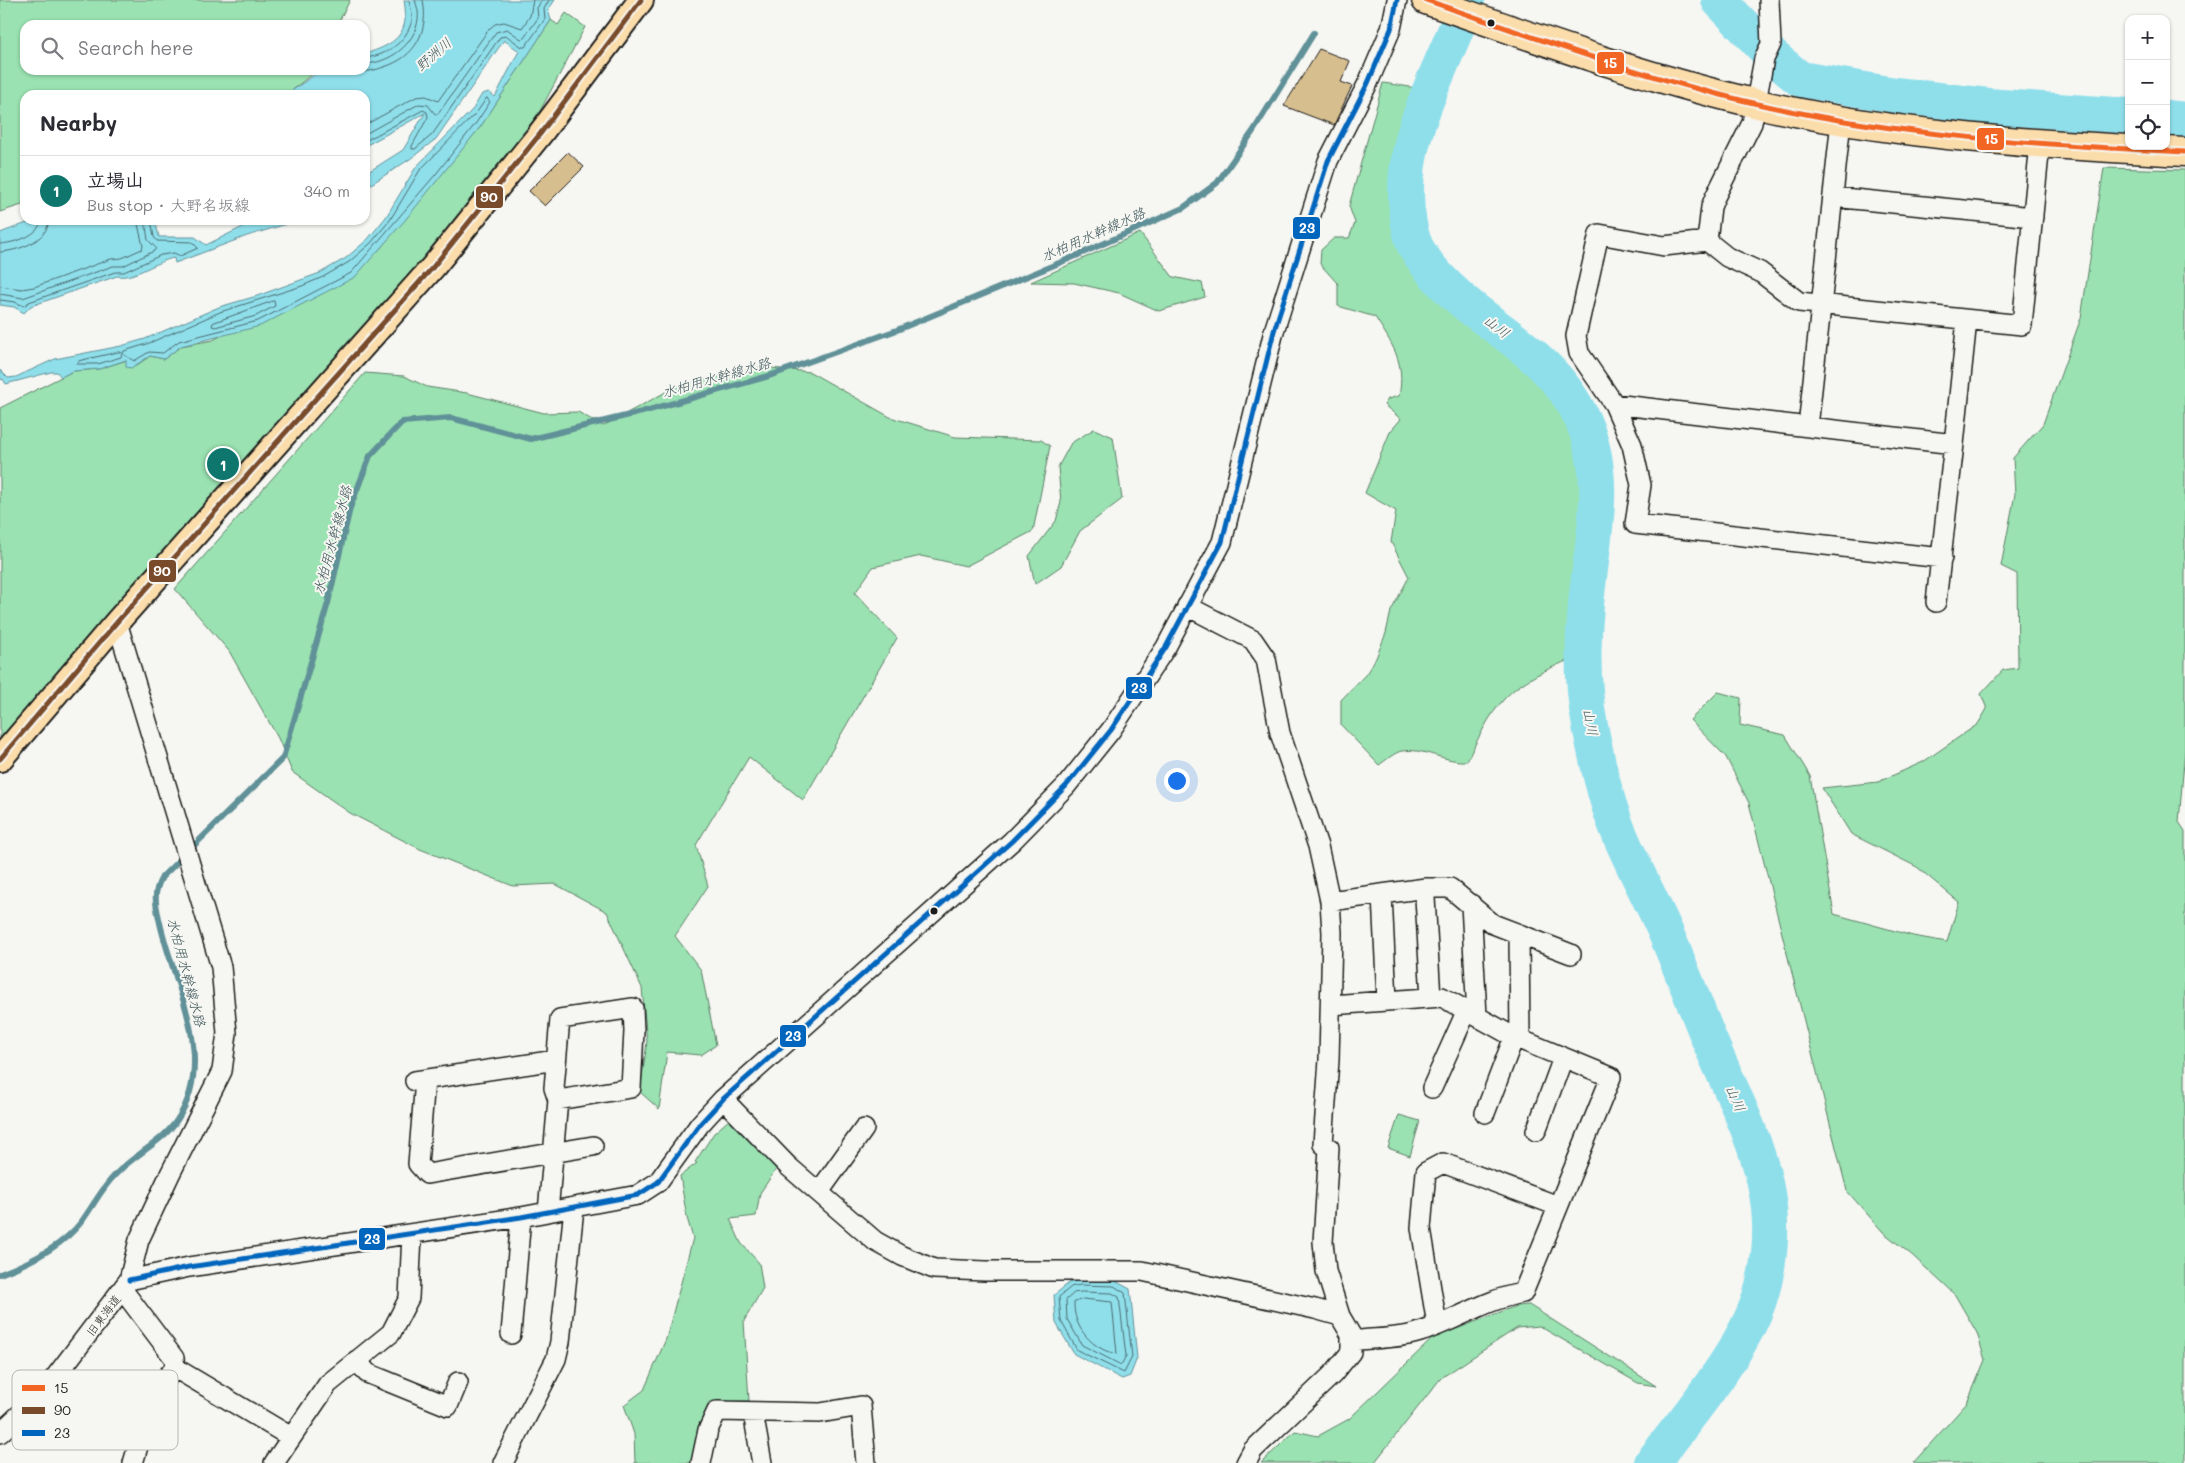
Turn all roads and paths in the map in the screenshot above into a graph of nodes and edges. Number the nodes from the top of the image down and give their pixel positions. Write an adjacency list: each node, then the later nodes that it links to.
1 (641, 0): 20 (main road)
2 (1397, 0): 19 (street)
3 (1770, 0): 5 (street)
4 (1434, 3): 5 (highway)
5 (1757, 104): 6 (highway); 11 (street)
6 (1841, 121): 7 (highway); 9 (street)
7 (2040, 144): 8 (highway); 10 (street)
8 (2185, 152)
9 (1832, 197): 10 (street); 12 (street)
10 (2033, 217): 13 (street)
11 (1707, 241): 12 (street); 14 (street)
12 (1821, 306): 13 (street); 15 (street)
13 (1967, 320): 16 (street)
14 (1614, 404): 15 (street); 17 (street)
15 (1808, 427): 16 (street)
16 (1954, 444): 17 (street)
17 (1942, 558): 18 (street)
18 (1936, 602)
19 (1187, 606): 24 (street); 36 (street)
20 (117, 622): 21 (main road); 49 (street)
21 (0, 760)
22 (1426, 888): 23 (street); 25 (street); 28 (street)
23 (1382, 895): 24 (street); 29 (street)
24 (1330, 901): 30 (street)
25 (1471, 904): 26 (street); 31 (street)
26 (1519, 934): 27 (street); 32 (street)
27 (1570, 954)
28 (1431, 998): 29 (street); 31 (street)
29 (1388, 1001): 30 (street)
30 (1331, 1005): 50 (street)
31 (1472, 1013): 32 (street); 35 (street)
32 (1517, 1038): 33 (street); 38 (street)
33 (1563, 1058): 40 (street); 44 (street)
34 (556, 1060): 37 (street); 37 (street); 42 (street)
35 (1432, 1088)
36 (723, 1099): 43 (street); 45 (street)
37 (558, 1100): 42 (street)
38 (1485, 1113)
39 (864, 1129): 43 (street)
40 (1536, 1131)
41 (593, 1146): 42 (street)
42 (553, 1153): 46 (street)
43 (819, 1192): 50 (street)
44 (1558, 1206): 51 (street); 51 (street)
45 (574, 1208): 46 (street); 66 (street)
46 (548, 1212): 47 (street)
47 (521, 1217): 48 (street); 52 (street)
48 (412, 1234): 49 (street); 54 (street)
49 (126, 1284): 55 (street); 56 (street, 旧東海道)
50 (1340, 1316): 53 (street)
51 (1437, 1325): 53 (street)
52 (511, 1334)
53 (1351, 1341): 70 (street)
54 (357, 1360): 58 (street); 62 (street)
55 (175, 1368): 57 (street); 62 (street)
56 (61, 1370)
57 (173, 1370)
58 (458, 1382)
59 (753, 1413): 67 (street); 68 (street); 69 (street)
60 (12, 1422): 61 (street, 旧東海道)
61 (0, 1433)
62 (291, 1437): 65 (street)
63 (137, 1450): 64 (street)
64 (133, 1463)
65 (274, 1463)
66 (503, 1463)
67 (701, 1463)
68 (762, 1463)
69 (866, 1463)
70 (1246, 1463)

